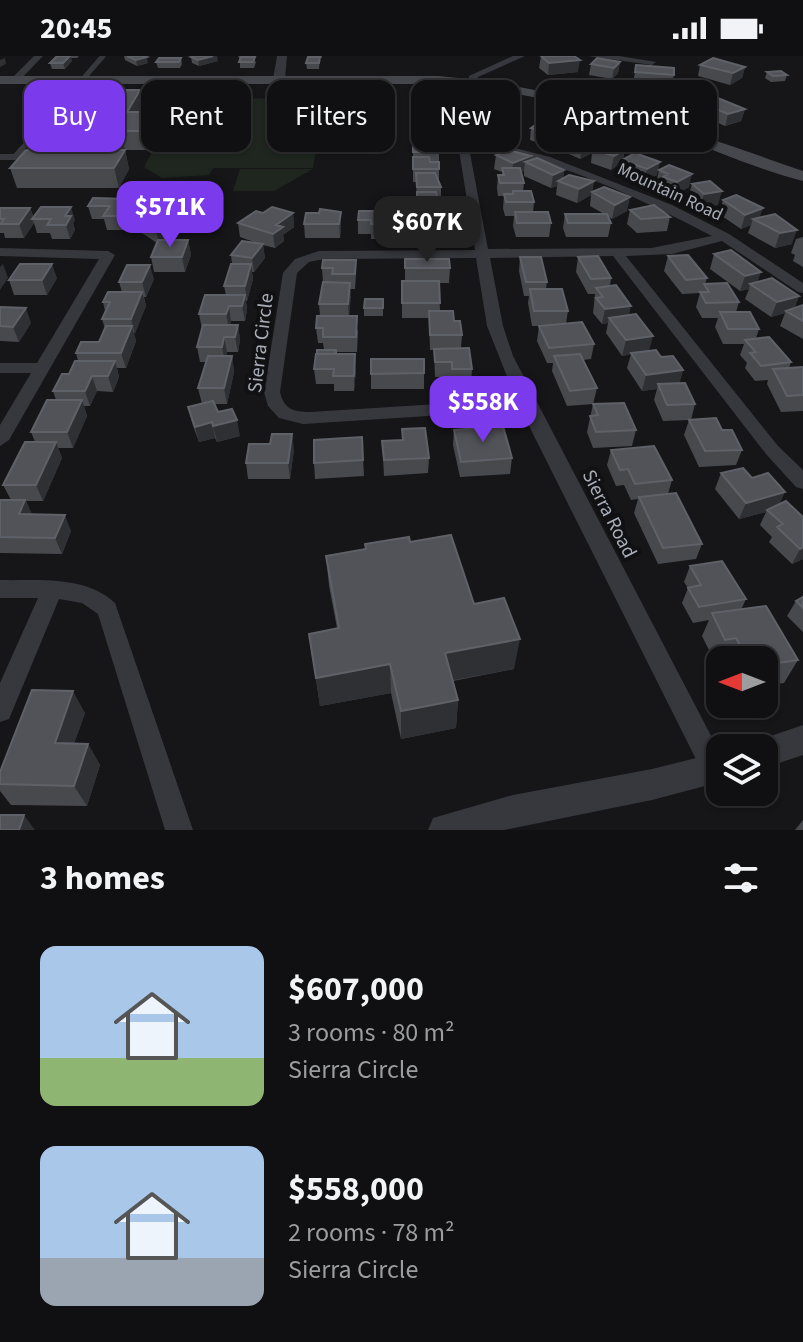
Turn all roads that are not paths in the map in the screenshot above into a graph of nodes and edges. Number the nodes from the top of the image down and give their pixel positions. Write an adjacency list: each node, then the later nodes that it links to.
1 (39, 56): 7 (street)
2 (103, 56): 8 (lane)
3 (282, 56): 9 (street)
4 (521, 56): 11 (street)
5 (592, 56): 6 (street)
6 (652, 62)
7 (16, 79): 8 (main road); 10 (main road)
8 (82, 79): 9 (main road); 16 (lane)
9 (279, 79): 12 (main road)
10 (0, 80)
11 (473, 80)
12 (411, 81)
13 (520, 88): 17 (main road)
14 (464, 152): 21 (street, Sierra Road)
15 (519, 152): 18 (street, Mountain Road)
16 (0, 157)
17 (803, 176)
18 (724, 237): 20 (street); 22 (street, Mountain Road)
19 (0, 252): 24 (street)
20 (617, 252): 21 (street); 27 (street)
21 (481, 253): 25 (street, Sierra Road); 25 (street, Sierra Circle)
22 (803, 289)
23 (0, 368): 24 (street)
24 (42, 368): 26 (street)
25 (527, 404): 32 (street, Sierra Road)
26 (0, 440)
27 (803, 482)
28 (0, 589): 29 (street)
29 (52, 590): 30 (street); 35 (street)
30 (0, 711)
31 (803, 740): 33 (street)
32 (706, 747)
33 (778, 748)
34 (706, 770): 36 (street)
35 (179, 830)
36 (445, 830)

